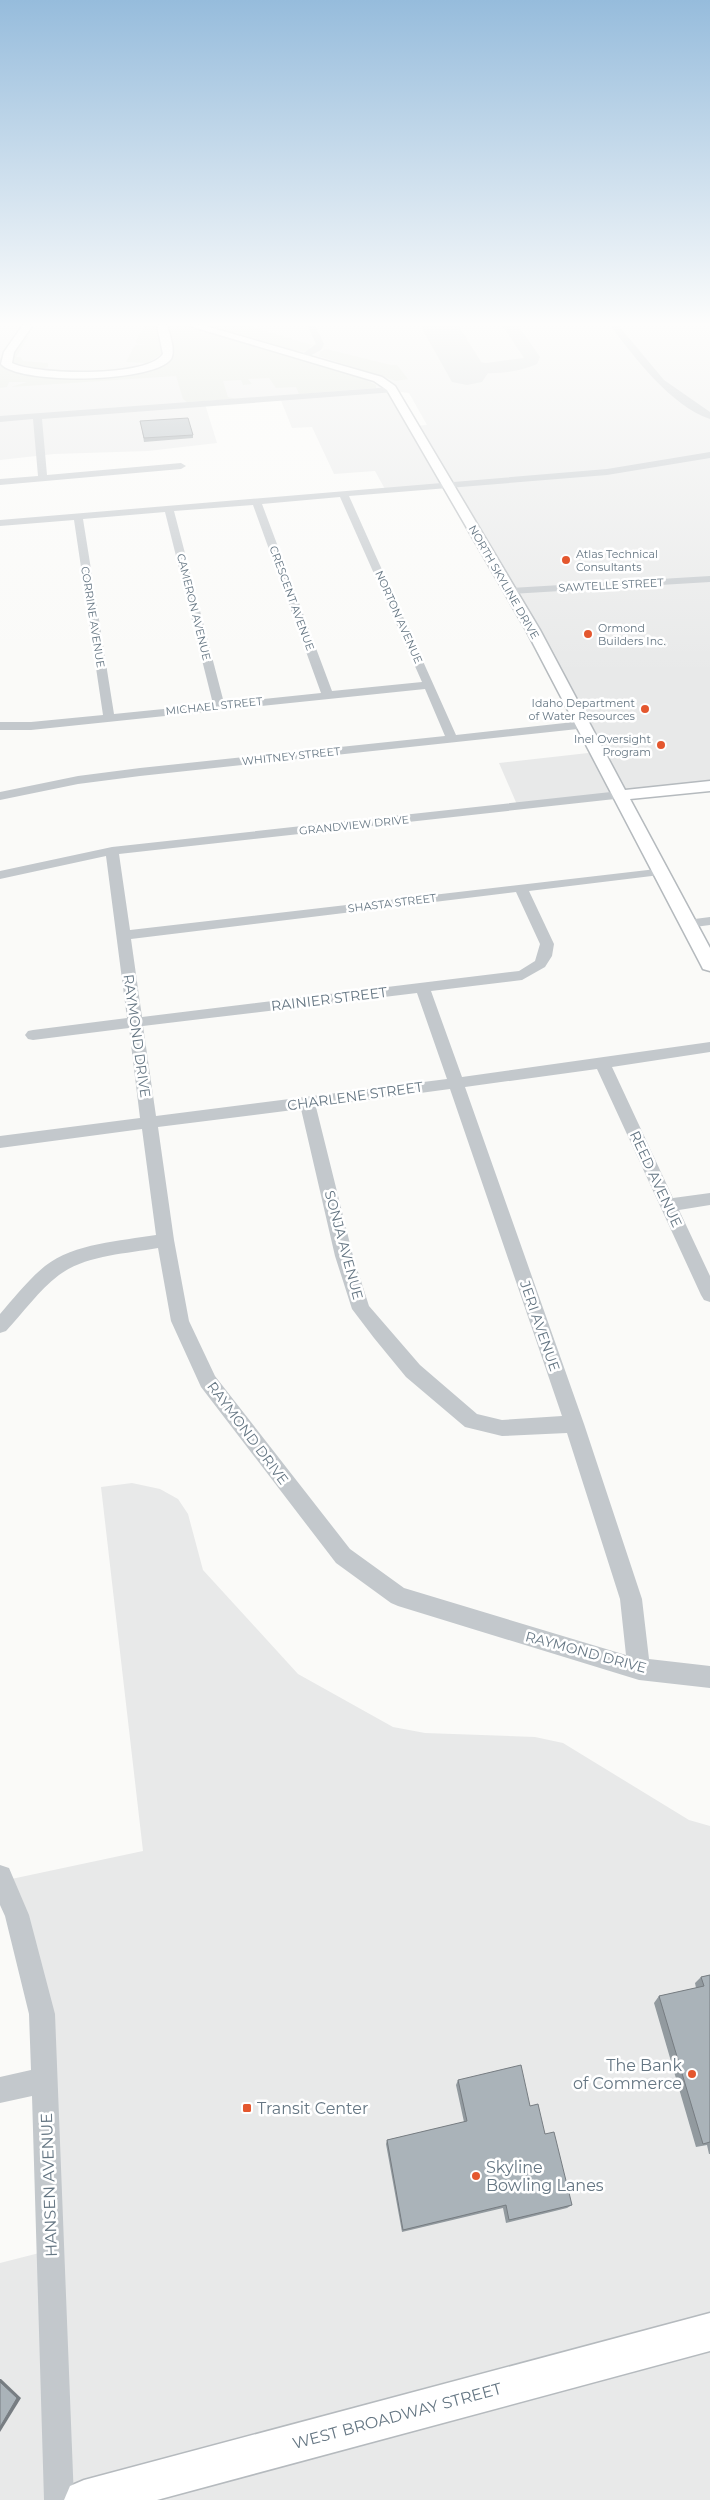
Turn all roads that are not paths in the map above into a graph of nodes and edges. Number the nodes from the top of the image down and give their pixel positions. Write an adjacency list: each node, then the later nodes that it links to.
1 (40, 442): 5 (street)
2 (423, 442): 7 (main road, NORTH SKYLINE DRIVE)
3 (710, 455): 7 (street)
4 (181, 466): 5 (street)
5 (44, 478): 6 (street)
6 (0, 482)
7 (449, 486): 8 (street); 14 (main road, NORTH SKYLINE DRIVE)
8 (344, 495): 9 (street); 15 (street, NORTON AVENUE)
9 (257, 502): 10 (street); 16 (street, CRESCENT AVENUE)
10 (168, 509): 11 (street); 17 (street, CAMERON AVENUE)
11 (78, 516): 12 (street); 18 (street, CORRINE AVENUE)
12 (0, 523)
13 (710, 579): 14 (street, SAWTELLE STREET)
14 (511, 591): 20 (main road, NORTH SKYLINE DRIVE)
15 (428, 685): 16 (street, MICHAEL STREET); 21 (street, NORTON AVENUE)
16 (327, 694): 17 (street, MICHAEL STREET)
17 (219, 706): 18 (street, MICHAEL STREET)
18 (108, 717): 19 (street, MICHAEL STREET)
19 (0, 726)
20 (583, 726): 21 (street, WHITNEY STREET); 23 (main road, NORTH SKYLINE DRIVE)
21 (452, 739): 24 (street, WHITNEY STREET)
22 (710, 786): 23 (main road, GRANDVIEW DRIVE)
23 (620, 795): 25 (street, GRANDVIEW DRIVE); 27 (main road, NORTH SKYLINE DRIVE)
24 (0, 796)
25 (112, 851): 26 (street, GRANDVIEW DRIVE); 31 (street, RAYMOND DRIVE)
26 (2, 871)
27 (660, 871): 28 (street, SHASTA STREET); 30 (main road, NORTH SKYLINE DRIVE)
28 (521, 888): 31 (street, SHASTA STREET); 33 (street, RAINIER STREET)
29 (710, 921): 30 (street)
30 (688, 924): 32 (main road, NORTH SKYLINE DRIVE)
31 (124, 935): 34 (street, RAYMOND DRIVE)
32 (710, 965)
33 (423, 988): 34 (street, RAINIER STREET); 38 (street, JERI AVENUE)
34 (134, 1022): 35 (street, RAINIER STREET); 40 (street, RAYMOND DRIVE)
35 (33, 1035)
36 (710, 1046): 37 (street, CHARLENE STREET)
37 (602, 1062): 38 (street, CHARLENE STREET); 43 (street, REED AVENUE)
38 (456, 1083): 39 (street, CHARLENE STREET); 47 (street, JERI AVENUE)
39 (307, 1102): 40 (street, CHARLENE STREET); 47 (street, SONJA AVENUE)
40 (149, 1124): 41 (street, CHARLENE STREET); 44 (street, RAYMOND DRIVE)
41 (0, 1142)
42 (710, 1199): 43 (street)
43 (669, 1205): 45 (street, REED AVENUE)
44 (165, 1240): 46 (street); 48 (street, RAYMOND DRIVE)
45 (710, 1295)
46 (0, 1326)
47 (574, 1424): 48 (street, JERI AVENUE)
48 (639, 1669): 49 (street, RAYMOND DRIVE)
49 (710, 1677)
50 (0, 1876): 51 (street, HANSEN AVENUE)
51 (45, 2080): 52 (street); 54 (street, HANSEN AVENUE)
52 (0, 2090)
53 (710, 2332): 55 (main road, WEST BROADWAY STREET)
54 (59, 2500)
55 (84, 2500)

